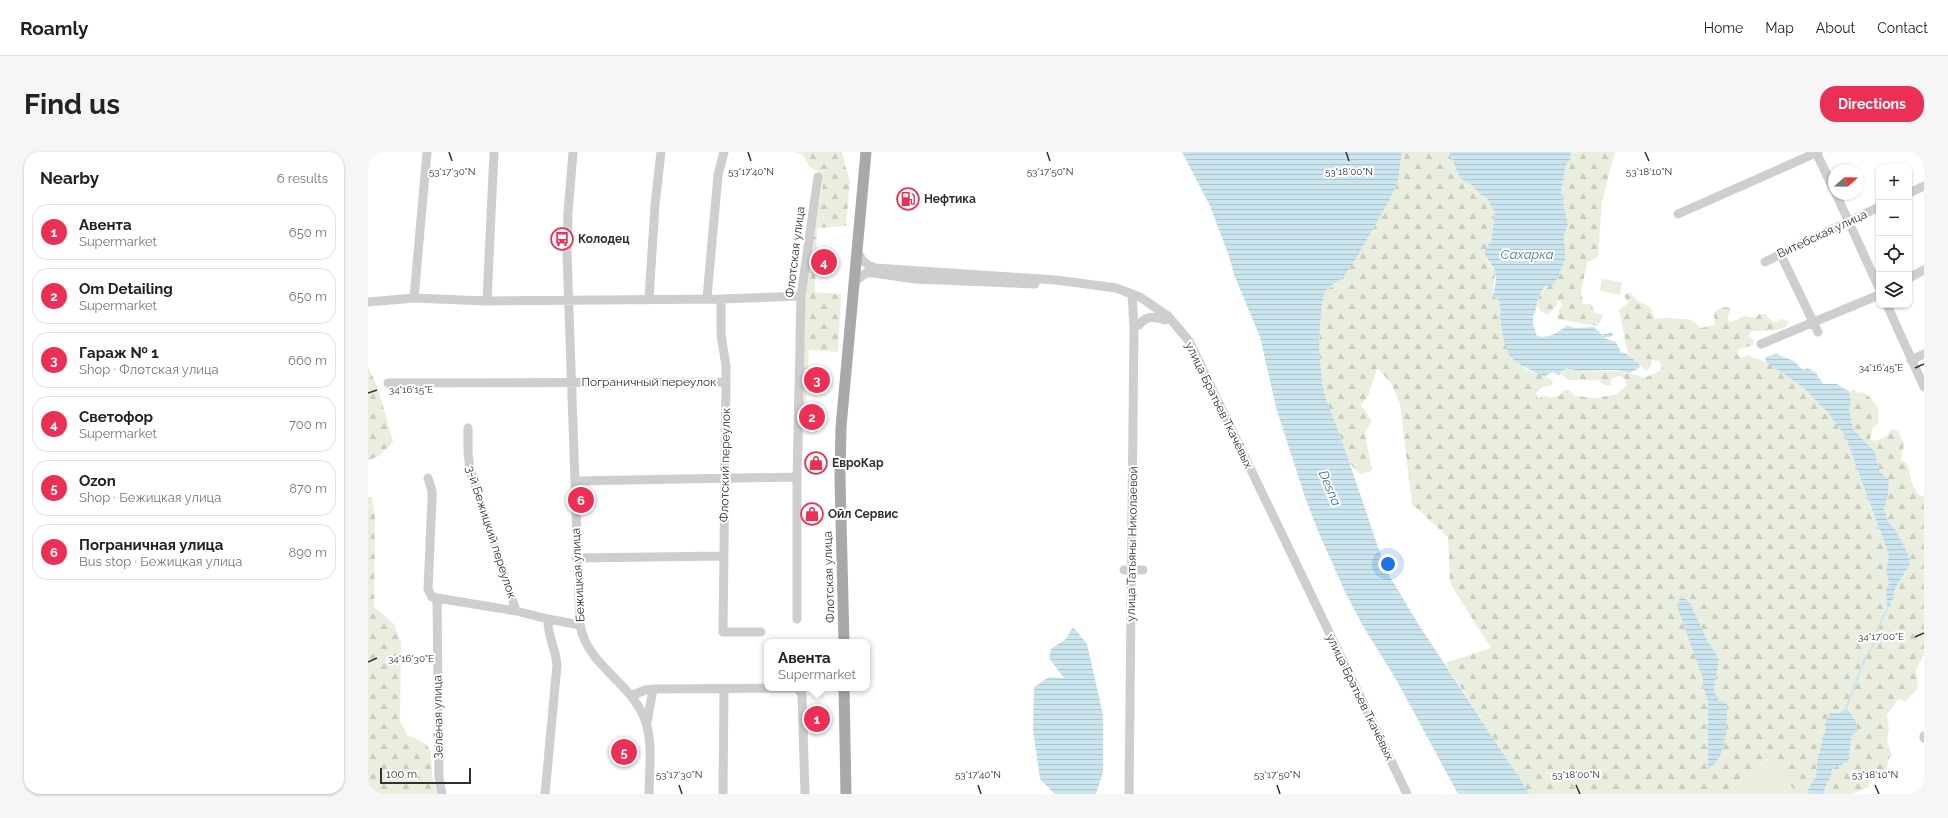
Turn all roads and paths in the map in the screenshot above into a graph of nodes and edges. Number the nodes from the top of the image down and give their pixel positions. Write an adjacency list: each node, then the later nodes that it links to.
1 (427, 152): 26 (street)
2 (494, 152): 32 (street)
3 (573, 152): 29 (street, Бежицкая улица)
4 (661, 152): 30 (street)
5 (724, 152): 27 (street)
6 (859, 152): 60 (main road, Флотская улица)
7 (866, 152): 17 (main road, Флотская улица)
8 (1817, 152): 10 (street); 15 (street)
9 (818, 177): 24 (street, Флотская улица)
10 (1828, 177)
11 (1924, 186): 12 (street)
12 (1912, 192)
13 (1839, 200): 16 (street)
14 (1876, 208): 16 (street, Витебская улица)
15 (1678, 214)
16 (1849, 221): 18 (street, Витебская улица); 22 (street)
17 (857, 250): 23 (main road, Флотская улица); 28 (street, улица Братьев Ткачёвых)
18 (1781, 255): 19 (street, Витебская улица); 36 (street)
19 (1765, 262)
20 (1924, 270): 21 (street)
21 (1912, 276)
22 (1876, 281)
23 (854, 282): 28 (street, улица Братьев Ткачёвых); 61 (main road, Флотская улица)
24 (801, 296): 31 (street); 48 (street, Флотская улица)
25 (1876, 296): 36 (street)
26 (414, 298): 32 (street); 33 (street)
27 (706, 298): 30 (street); 31 (street)
28 (1134, 298): 35 (street, улица Братьев Ткачёвых); 37 (street, улица Татьяны Николаевой); 37 (street); 80 (street, улица Братьев Ткачёвых)
29 (568, 299): 30 (street); 32 (street); 42 (street, Бежицкая улица)
30 (649, 299)
31 (721, 299): 43 (street, Флотский переулок)
32 (487, 301)
33 (368, 302)
34 (1888, 308): 41 (street)
35 (1165, 320): 37 (street); 79 (street, улица Братьев Ткачёвых)
36 (1813, 321): 38 (street); 39 (street)
37 (1137, 325): 53 (street, улица Татьяны Николаевой)
38 (1818, 332)
39 (1761, 344)
40 (1924, 354): 41 (street)
41 (1911, 360): 45 (street)
42 (572, 382): 43 (street, Пограничный переулок); 44 (street); 50 (street, Бежицкая улица)
43 (726, 382): 49 (street, Флотский переулок)
44 (388, 383)
45 (1924, 387)
46 (468, 428): 55 (street, 3-й Бежицкий переулок)
47 (428, 478): 54 (street, Зелёная улица)
48 (797, 478): 49 (street); 56 (street, Флотская улица)
49 (726, 480): 50 (street); 51 (street, Флотский переулок)
50 (575, 481): 52 (street, Бежицкая улица)
51 (724, 556): 52 (street); 59 (street, Флотский переулок)
52 (576, 558): 58 (street, Бежицкая улица)
53 (1134, 570): 77 (street, улица Татьяны Николаевой); 78 (street, улица Татьяны Николаевой)
54 (436, 598): 55 (street); 70 (street, Зелёная улица)
55 (516, 611): 57 (street)
56 (797, 619)
57 (548, 620): 58 (street); 71 (street)
58 (580, 624): 68 (street, Бежицкая улица)
59 (761, 632)
60 (836, 639)
61 (844, 639)
62 (653, 689): 64 (street); 68 (street); 69 (street)
63 (764, 689): 64 (street)
64 (724, 690): 73 (street)
65 (800, 691): 74 (street)
66 (838, 691): 75 (main road)
67 (844, 691): 76 (main road)
68 (631, 696): 69 (street, Бежицкая улица)
69 (647, 726): 72 (street, Бежицкая улица)
70 (442, 794)
71 (545, 794)
72 (649, 794)
73 (724, 794)
74 (805, 794)
75 (839, 794)
76 (846, 794)
77 (1129, 794)
78 (1134, 794)
79 (1403, 794)
80 (1407, 794)

